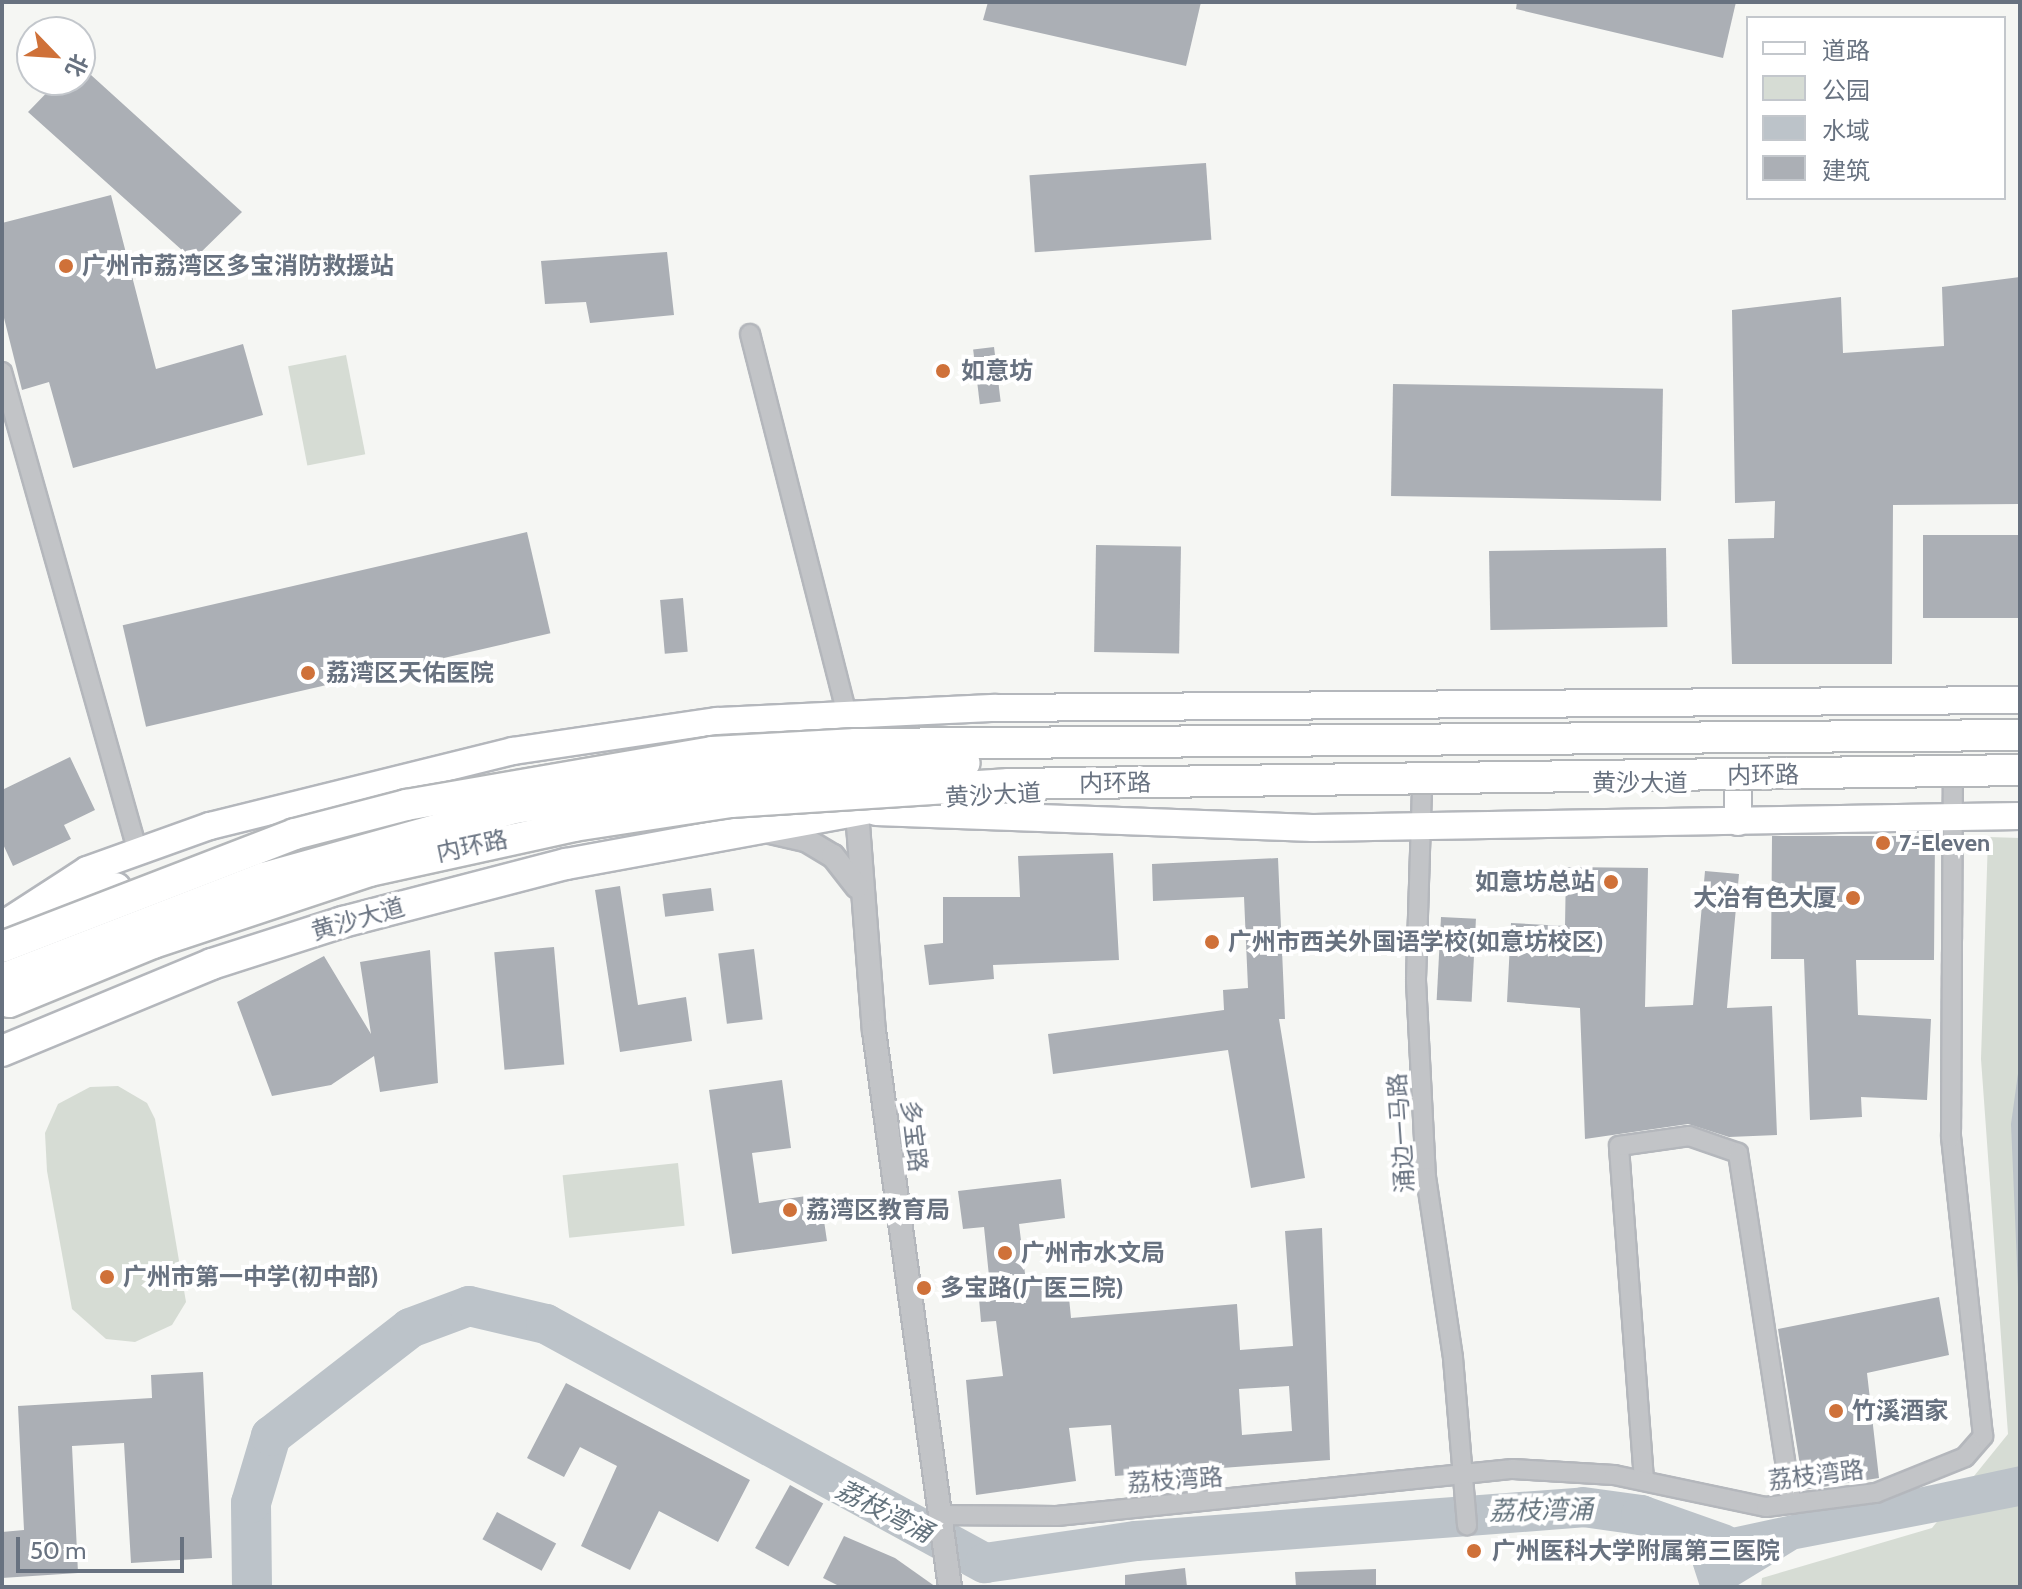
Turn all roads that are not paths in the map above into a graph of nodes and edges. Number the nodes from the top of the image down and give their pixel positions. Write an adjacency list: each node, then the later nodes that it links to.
1 (750, 334): 6 (street)
2 (2, 372): 25 (street)
3 (2020, 700): 4 (main road)
4 (1890, 702): 5 (main road); 7 (street)
5 (1411, 706): 6 (main road); 10 (street)
6 (846, 712): 12 (main road)
7 (1891, 734): 8 (highway, 黄沙大道); 10 (highway, 黄沙大道)
8 (2020, 734): 11 (highway, 内环路, bridge)
9 (901, 739): 10 (highway, 黄沙大道); 18 (street)
10 (1413, 741)
11 (1174, 745): 29 (highway, 内环路, bridge); 31 (highway, bridge)
12 (565, 756): 24 (highway); 25 (main road); 26 (highway)
13 (2020, 770): 31 (highway, 内环路, bridge)
14 (2020, 779): 15 (highway, 黄沙大道)
15 (1953, 781): 16 (highway, 黄沙大道); 20 (street, 荔枝湾路)
16 (1738, 783): 17 (highway, 黄沙大道); 21 (main road)
17 (1422, 788): 18 (highway, 黄沙大道); 22 (street, 涌边一马路)
18 (853, 810): 22 (main road); 23 (highway, 黄沙大道); 27 (street, 多宝路)
19 (2020, 816): 20 (main road)
20 (1954, 817): 21 (main road); 35 (street, 荔枝湾路)
21 (1738, 822): 22 (main road)
22 (1420, 825): 33 (street, 涌边一马路)
23 (754, 831): 26 (highway, 黄沙大道); 27 (street)
24 (257, 842): 28 (highway); 30 (highway)
25 (137, 849): 28 (main road)
26 (566, 864): 32 (highway, 黄沙大道)
27 (858, 888): 36 (street, 多宝路)
28 (2, 927)
29 (2, 947)
30 (2, 958)
31 (4, 995)
32 (2, 1051)
33 (1463, 1472): 34 (street, 荔枝湾路); 36 (street, 荔枝湾路); 37 (street, 涌边一马路)
34 (1644, 1480): 35 (street, 荔枝湾路); 35 (street)
35 (1792, 1504)
36 (938, 1515): 38 (street, 多宝路)
37 (1467, 1525)
38 (950, 1586)

